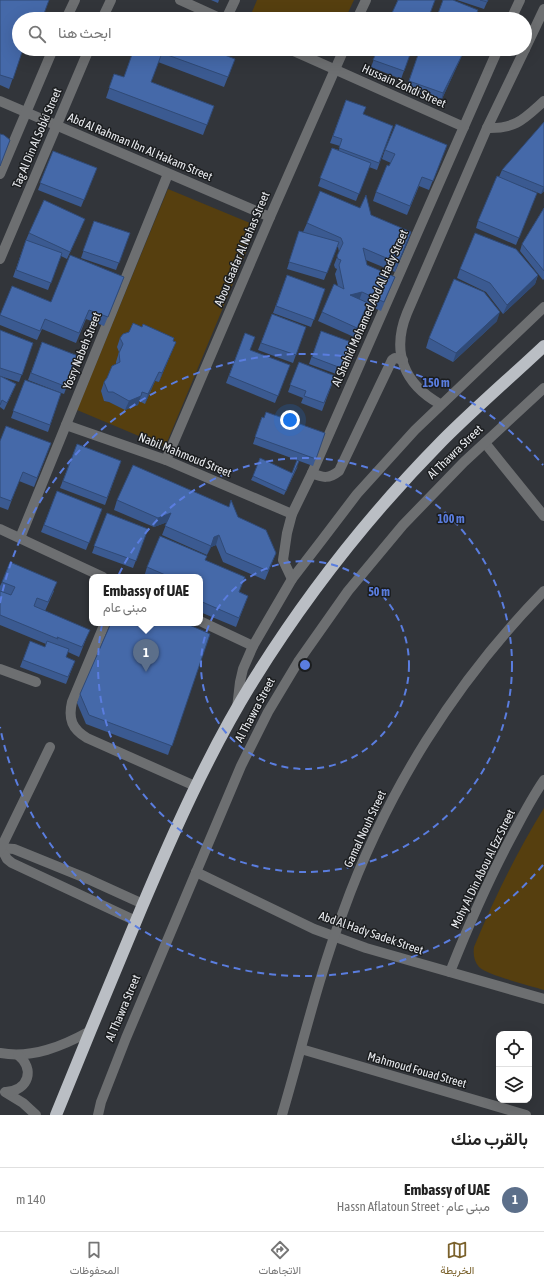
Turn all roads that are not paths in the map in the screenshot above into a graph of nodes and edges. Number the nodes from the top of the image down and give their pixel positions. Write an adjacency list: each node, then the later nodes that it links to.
1 (75, 0): 8 (street)
2 (111, 0): 9 (street)
3 (180, 0): 10 (street)
4 (235, 0): 11 (street)
5 (366, 0): 12 (street)
6 (520, 0): 13 (street)
7 (544, 9): 14 (street)
8 (69, 12)
9 (105, 12)
10 (207, 12)
11 (229, 12)
12 (360, 12)
13 (515, 12)
14 (532, 34)
15 (51, 56): 24 (street, Tag Al Din Al Sobki Street)
16 (86, 56): 25 (street, Tag Al Din Al Sobki Street)
17 (305, 56): 21 (street, Hussain Zohdi Street)
18 (340, 56): 21 (street, Abou Gaafar Al Nahas Street)
19 (495, 56): 26 (street, Al Shahid Mohamed Abd Al Hady Street)
20 (522, 56): 27 (street)
21 (334, 69): 26 (street, Hussain Zohdi Street); 30 (street, Abou Gaafar Al Nahas Street)
22 (0, 101): 24 (street, Abd Al Rahman Ibn Al Hakam Street)
23 (544, 101): 27 (street)
24 (26, 113): 25 (street, Abd Al Rahman Ibn Al Hakam Street); 28 (street, Tag Al Din Al Sobki Street)
25 (56, 126): 29 (street, Abd Al Rahman Ibn Al Hakam Street); 31 (street, Tag Al Din Al Sobki Street)
26 (464, 127): 40 (street, Al Shahid Mohamed Abd Al Hady Street)
27 (487, 128): 34 (street)
28 (0, 174)
29 (168, 174): 30 (street, Abd Al Rahman Ibn Al Hakam Street); 37 (street, Yosry Nabeh Street)
30 (270, 217): 39 (street, Abou Gaafar Al Nahas Street)
31 (0, 260)
32 (544, 307): 36 (street, Al Thawra Street)
33 (544, 346): 53 (highway, Al Thawra Street)
34 (402, 360): 36 (street); 40 (street)
35 (544, 388): 38 (street, Al Thawra Street)
36 (440, 404): 46 (street, Al Thawra Street)
37 (66, 425): 39 (street, Nabil Mahmoud Street); 44 (street, Yosry Nabeh Street)
38 (485, 443): 42 (street); 58 (street, Al Thawra Street)
39 (166, 460): 41 (street, Nabil Mahmoud Street)
40 (312, 473): 41 (street, Al Shahid Mohamed Abd Al Hady Street)
41 (292, 514): 46 (street, Al Shahid Mohamed Abd Al Hady Street)
42 (544, 516)
43 (0, 529): 44 (street)
44 (20, 538): 45 (street)
45 (97, 574)
46 (292, 579): 50 (street, Al Thawra Street)
47 (544, 591): 61 (street, Gamal Nouh Street)
48 (203, 622): 50 (street)
49 (105, 626): 56 (street)
50 (253, 646): 53 (street, Al Thawra Street)
51 (0, 668): 52 (street)
52 (36, 682)
53 (237, 708): 56 (highway, Al Thawra Street)
54 (50, 747): 57 (street)
55 (544, 780): 62 (street, Mohy Al Din Abou Al Ezz Street)
56 (196, 786): 59 (highway, Al Thawra Street)
57 (0, 849): 59 (street); 60 (street)
58 (196, 872): 61 (street, Abd Al Hady Sadek Street); 71 (street, Al Thawra Street)
59 (143, 904): 60 (highway, Al Thawra Street)
60 (136, 921): 64 (highway, Al Thawra Street)
61 (334, 937): 62 (street, Abd Al Hady Sadek Street); 65 (street, Gamal Nouh Street)
62 (450, 972): 63 (street, Abd Al Hady Sadek Street)
63 (544, 999)
64 (90, 1031): 67 (street); 70 (highway, Al Thawra Street)
65 (301, 1049): 72 (street, Gamal Nouh Street); 73 (street, Mahmoud Fouad Street)
66 (0, 1053): 67 (street)
67 (18, 1055): 68 (street)
68 (3, 1090): 69 (street)
69 (36, 1115)
70 (56, 1115)
71 (98, 1115)
72 (282, 1115)
73 (526, 1115)

